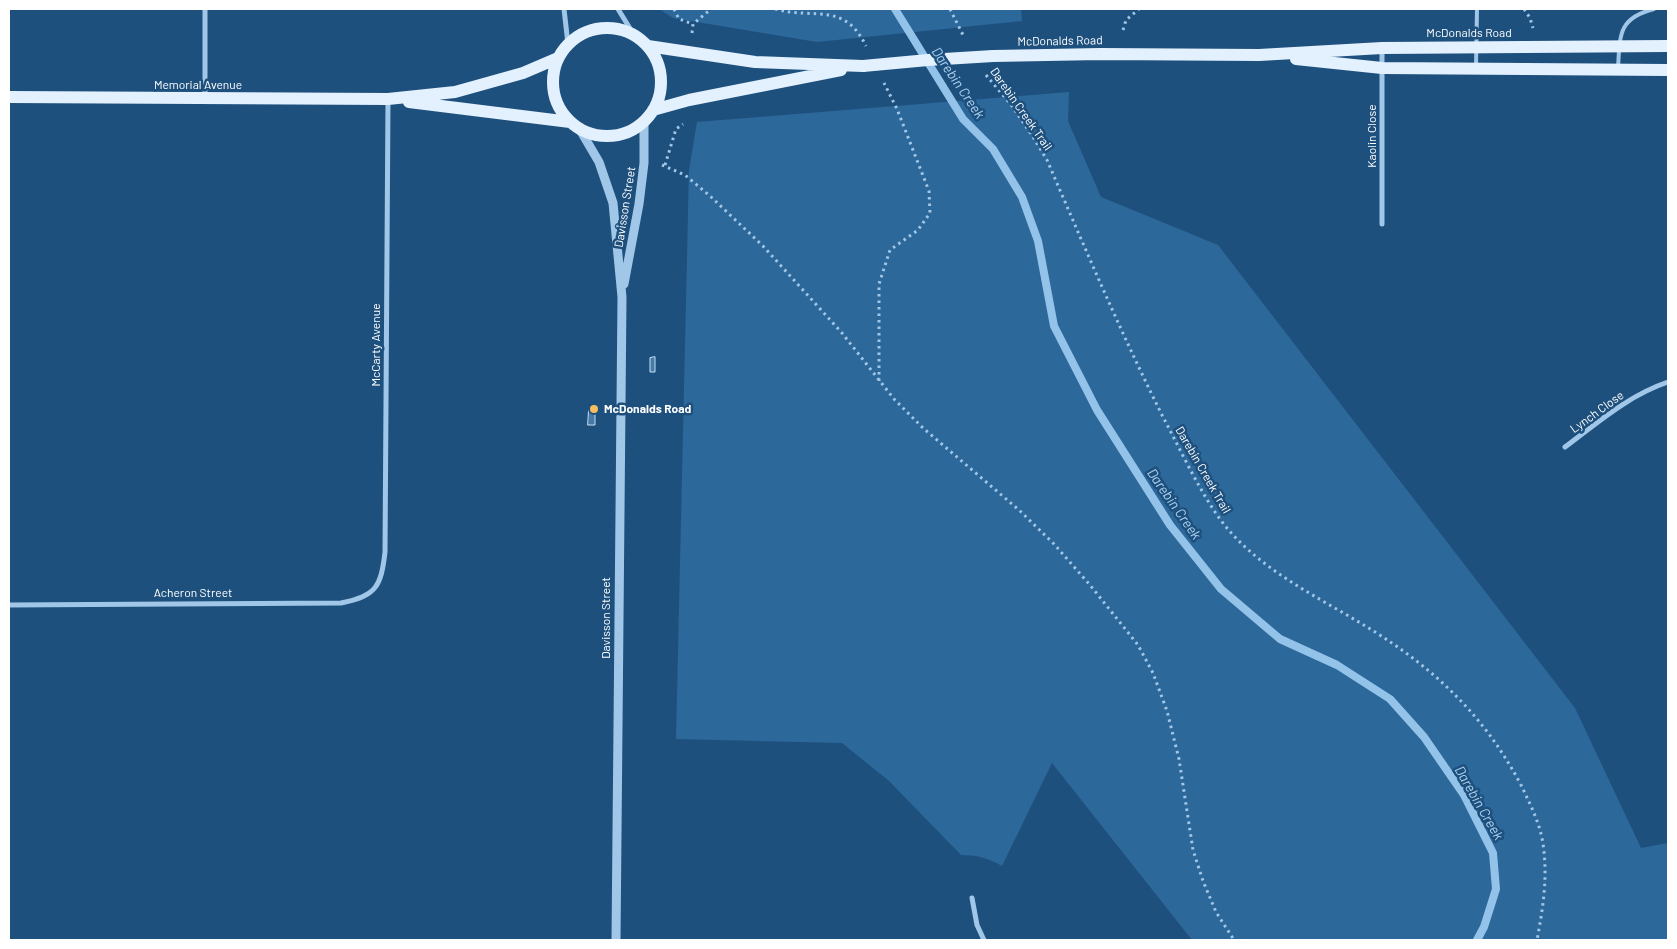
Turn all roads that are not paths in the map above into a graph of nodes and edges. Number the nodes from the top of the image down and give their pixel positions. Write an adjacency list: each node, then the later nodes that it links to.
1 (205, 9): 21 (street)
2 (564, 9): 7 (street)
3 (618, 9): 6 (street)
4 (1477, 9): 11 (lane)
5 (1654, 9): 9 (lane)
6 (634, 35): 7 (main road); 8 (main road)
7 (568, 44): 14 (main road)
8 (648, 46): 15 (main road, McDonalds Road); 23 (main road)
9 (1619, 46): 10 (main road, McDonalds Road); 11 (main road, McDonalds Road); 18 (lane)
10 (1668, 46)
11 (1477, 47): 12 (main road, McDonalds Road); 17 (lane)
12 (1382, 48): 13 (main road, McDonalds Road); 16 (street, Kaolin Close)
13 (1259, 56): 15 (main road, McDonalds Road, bridge); 16 (main road, McDonalds Road)
14 (558, 58): 22 (main road, Memorial Avenue); 25 (main road)
15 (863, 66): 23 (main road, McDonalds Road)
16 (1382, 68): 17 (main road, McDonalds Road); 26 (street, Kaolin Close)
17 (1476, 68): 18 (main road, McDonalds Road)
18 (1618, 70): 19 (main road, McDonalds Road)
19 (1668, 70)
20 (9, 97): 21 (main road, Memorial Avenue)
21 (205, 99): 22 (main road, Memorial Avenue)
22 (388, 99): 25 (main road, Memorial Avenue); 30 (street, McCarty Avenue)
23 (653, 110): 24 (main road)
24 (644, 120): 25 (main road); 27 (street, Davisson Street)
25 (574, 125): 27 (street, Davisson Street)
26 (1382, 224)
27 (622, 297): 33 (street, Davisson Street)
28 (1668, 382): 29 (street, Lynch Close)
29 (1565, 448)
30 (374, 590): 31 (street, Acheron Street)
31 (9, 605)
32 (972, 898): 34 (street)
33 (616, 940)
34 (984, 940)

